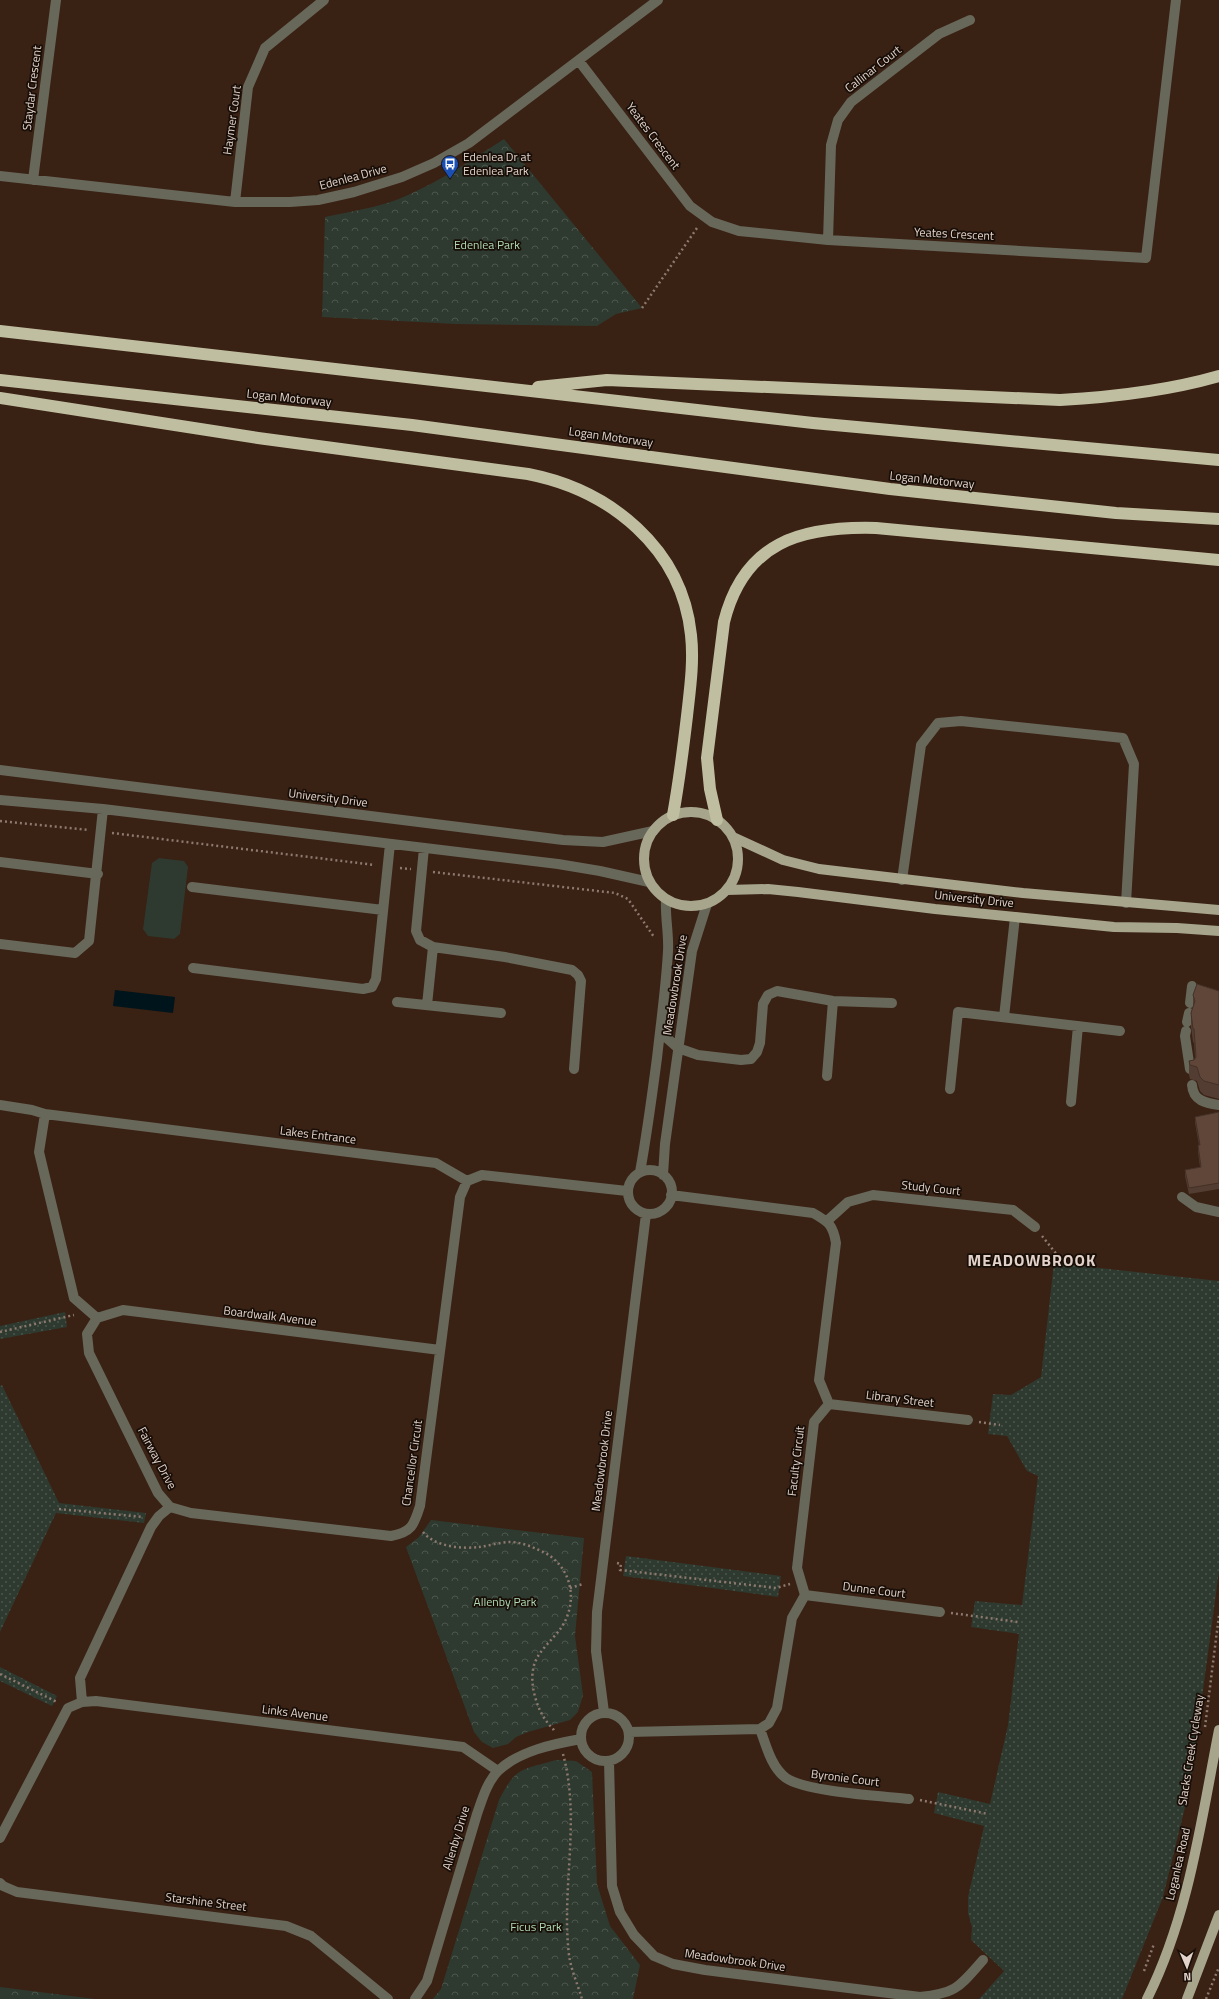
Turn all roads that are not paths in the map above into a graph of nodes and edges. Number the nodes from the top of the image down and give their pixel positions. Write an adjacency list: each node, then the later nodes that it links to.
1 (56, 0): 8 (street, Staydar Crescent)
2 (324, 0): 9 (street, Haymer Court)
3 (658, 0): 6 (street, Edenlea Drive)
4 (1176, 0): 10 (street, Yeates Crescent)
5 (970, 20): 10 (street, Callinar Court)
6 (578, 61): 9 (street, Edenlea Drive); 10 (street, Yeates Crescent)
7 (0, 176): 8 (street, Edenlea Drive)
8 (33, 180): 9 (street, Edenlea Drive)
9 (235, 202)
10 (828, 240)
11 (0, 331): 14 (highway)
12 (1219, 376): 14 (highway)
13 (0, 380): 17 (highway, Logan Motorway)
14 (515, 389): 16 (highway)
15 (0, 398): 24 (highway)
16 (1219, 460)
17 (1219, 519)
18 (1219, 560): 25 (highway)
19 (0, 770): 26 (street, University Drive)
20 (0, 796): 22 (street)
21 (0, 800): 22 (street)
22 (17, 802): 23 (street)
23 (104, 809): 28 (street); 31 (street)
24 (673, 815): 25 (main road); 26 (main road)
25 (717, 820): 27 (main road)
26 (652, 831): 33 (main road)
27 (733, 838): 32 (main road, University Drive); 35 (main road)
28 (390, 844): 29 (street); 39 (street)
29 (424, 848): 33 (street); 44 (street)
30 (0, 862): 31 (street)
31 (98, 874): 43 (street)
32 (902, 880): 37 (main road, University Drive); 37 (street)
33 (649, 882): 36 (main road)
34 (192, 887): 39 (street)
35 (727, 890): 38 (main road); 41 (main road, University Drive)
36 (666, 900): 38 (main road); 55 (street, Meadowbrook Drive)
37 (1126, 903): 40 (main road, University Drive)
38 (707, 904): 56 (street, Meadowbrook Drive)
39 (383, 910): 45 (street)
40 (1219, 910)
41 (1015, 917): 42 (main road, University Drive); 52 (street)
42 (1219, 931)
43 (0, 944)
44 (433, 947): 50 (street); 57 (street)
45 (193, 968)
46 (1192, 986): 58 (street)
47 (833, 1001): 49 (street); 56 (street); 59 (street)
48 (397, 1002): 50 (street)
49 (892, 1003)
50 (427, 1005): 51 (street)
51 (501, 1013)
52 (1004, 1017): 53 (street); 61 (street)
53 (1078, 1026): 54 (street); 62 (street)
54 (1120, 1031)
55 (660, 1032): 56 (street, Meadowbrook Drive); 66 (street, Meadowbrook Drive)
56 (678, 1048): 67 (street, Meadowbrook Drive)
57 (574, 1069)
58 (1190, 1069)
59 (827, 1076)
60 (1192, 1085): 64 (street)
61 (950, 1089)
62 (1071, 1102)
63 (0, 1105): 65 (street, Lakes Entrance)
64 (1219, 1105)
65 (45, 1114): 68 (street, Lakes Entrance); 76 (street)
66 (640, 1172): 67 (street); 69 (street, Meadowbrook Drive)
67 (663, 1175): 70 (street, Meadowbrook Drive)
68 (467, 1181): 69 (street); 77 (street, Chancellor Circuit)
69 (628, 1191): 73 (street)
70 (671, 1195): 73 (street); 74 (street)
71 (1182, 1197): 72 (street)
72 (1219, 1212)
73 (646, 1214): 84 (street, Meadowbrook Drive)
74 (827, 1221): 75 (street, Study Court); 78 (street)
75 (1035, 1227)
76 (97, 1318): 77 (street, Boardwalk Avenue); 80 (street, Fairway Drive)
77 (440, 1350): 80 (street, Chancellor Circuit)
78 (829, 1404): 79 (street, Library Street); 81 (street, Faculty Circuit)
79 (968, 1420)
80 (170, 1507): 83 (street, Fairway Drive)
81 (804, 1595): 82 (street, Dunne Court); 85 (street)
82 (940, 1612)
83 (82, 1702): 90 (street, Links Avenue); 92 (street)
84 (604, 1712): 87 (street); 88 (street)
85 (760, 1730): 87 (street); 91 (street, Byronie Court)
86 (1219, 1730): 98 (main road, Loganlea Road)
87 (629, 1732): 89 (street)
88 (580, 1739): 89 (street); 90 (street, Allenby Drive)
89 (609, 1761): 95 (street, Meadowbrook Drive)
90 (498, 1771): 97 (street, Allenby Drive)
91 (909, 1799)
92 (0, 1838)
93 (0, 1883): 96 (street, Starshine Street)
94 (1219, 1915): 99 (main road)
95 (983, 1960)
96 (388, 1999)
97 (415, 1999)
98 (1147, 1999)
99 (1187, 1999)

